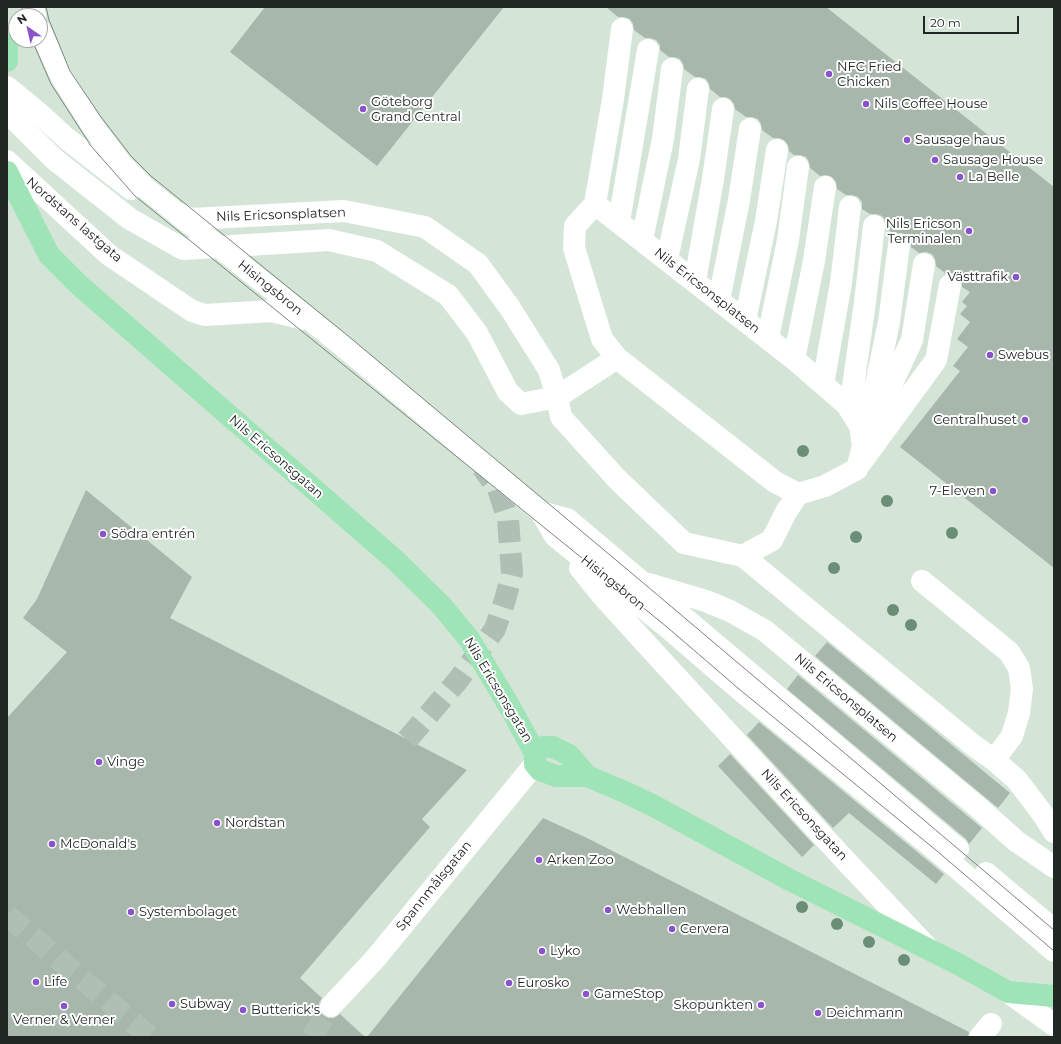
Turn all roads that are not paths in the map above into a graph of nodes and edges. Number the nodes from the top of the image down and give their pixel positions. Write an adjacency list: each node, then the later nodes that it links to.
1 (622, 30): 17 (street)
2 (7, 45): 5 (main road)
3 (48, 48): 30 (street, Hisingsbron)
4 (648, 50): 19 (street)
5 (7, 61)
6 (672, 69): 21 (street)
7 (7, 87): 34 (street, Nils Ericsonsplatsen)
8 (698, 89): 23 (street)
9 (723, 109): 25 (street)
10 (7, 112): 34 (street, Nils Ericsonsplatsen)
11 (750, 129): 27 (street)
12 (777, 150): 28 (street)
13 (7, 161): 30 (street, Nordstans lastgata)
14 (798, 167): 29 (street)
15 (7, 172): 44 (main road, Nils Ericsonsgatan)
16 (825, 187): 32 (street)
17 (595, 204): 19 (street, Nils Ericsonsplatsen); 31 (street)
18 (850, 207): 33 (street)
19 (619, 222): 21 (street, Nils Ericsonsplatsen)
20 (874, 226): 35 (street)
21 (642, 240): 23 (street, Nils Ericsonsplatsen)
22 (898, 245): 36 (street)
23 (666, 259): 25 (street, Nils Ericsonsplatsen)
24 (924, 264): 36 (street)
25 (695, 281): 27 (street, Nils Ericsonsplatsen)
26 (950, 285): 37 (street)
27 (719, 300): 28 (street, Nils Ericsonsplatsen)
28 (745, 321): 29 (street, Nils Ericsonsplatsen)
29 (768, 338): 32 (street, Nils Ericsonsplatsen)
30 (339, 344): 39 (street, Hisingsbron)
31 (617, 358): 34 (street, Nils Ericsonsplatsen); 38 (street)
32 (794, 360): 33 (street, Nils Ericsonsplatsen)
33 (823, 384): 35 (street, Nils Ericsonsplatsen)
34 (557, 397): 41 (street)
35 (850, 408): 36 (street, Nils Ericsonsplatsen)
36 (863, 446): 37 (street, Nils Ericsonsplatsen)
37 (856, 468): 38 (street)
38 (798, 494): 41 (street)
39 (541, 512): 40 (street, Hisingsbron); 42 (street, Hisingsbron)
40 (555, 536): 49 (street, Nils Ericsonsgatan); 50 (street, Hisingsbron)
41 (744, 556): 45 (street)
42 (641, 581): 47 (street, Nils Ericsonsplatsen); 48 (street, Hisingsbron)
43 (922, 581): 45 (street)
44 (535, 758): 49 (main road, Nils Ericsonsgatan); 53 (street, Spannmålsgatan)
45 (994, 760): 46 (street)
46 (1054, 832)
47 (1054, 867)
48 (1051, 925)
49 (928, 948): 51 (main road, Nils Ericsonsgatan)
50 (1054, 951)
51 (1008, 992): 52 (main road, Nils Ericsonsgatan); 54 (street, Nils Ericsonsgatan)
52 (1054, 996)
53 (331, 1006)
54 (1054, 1025)

